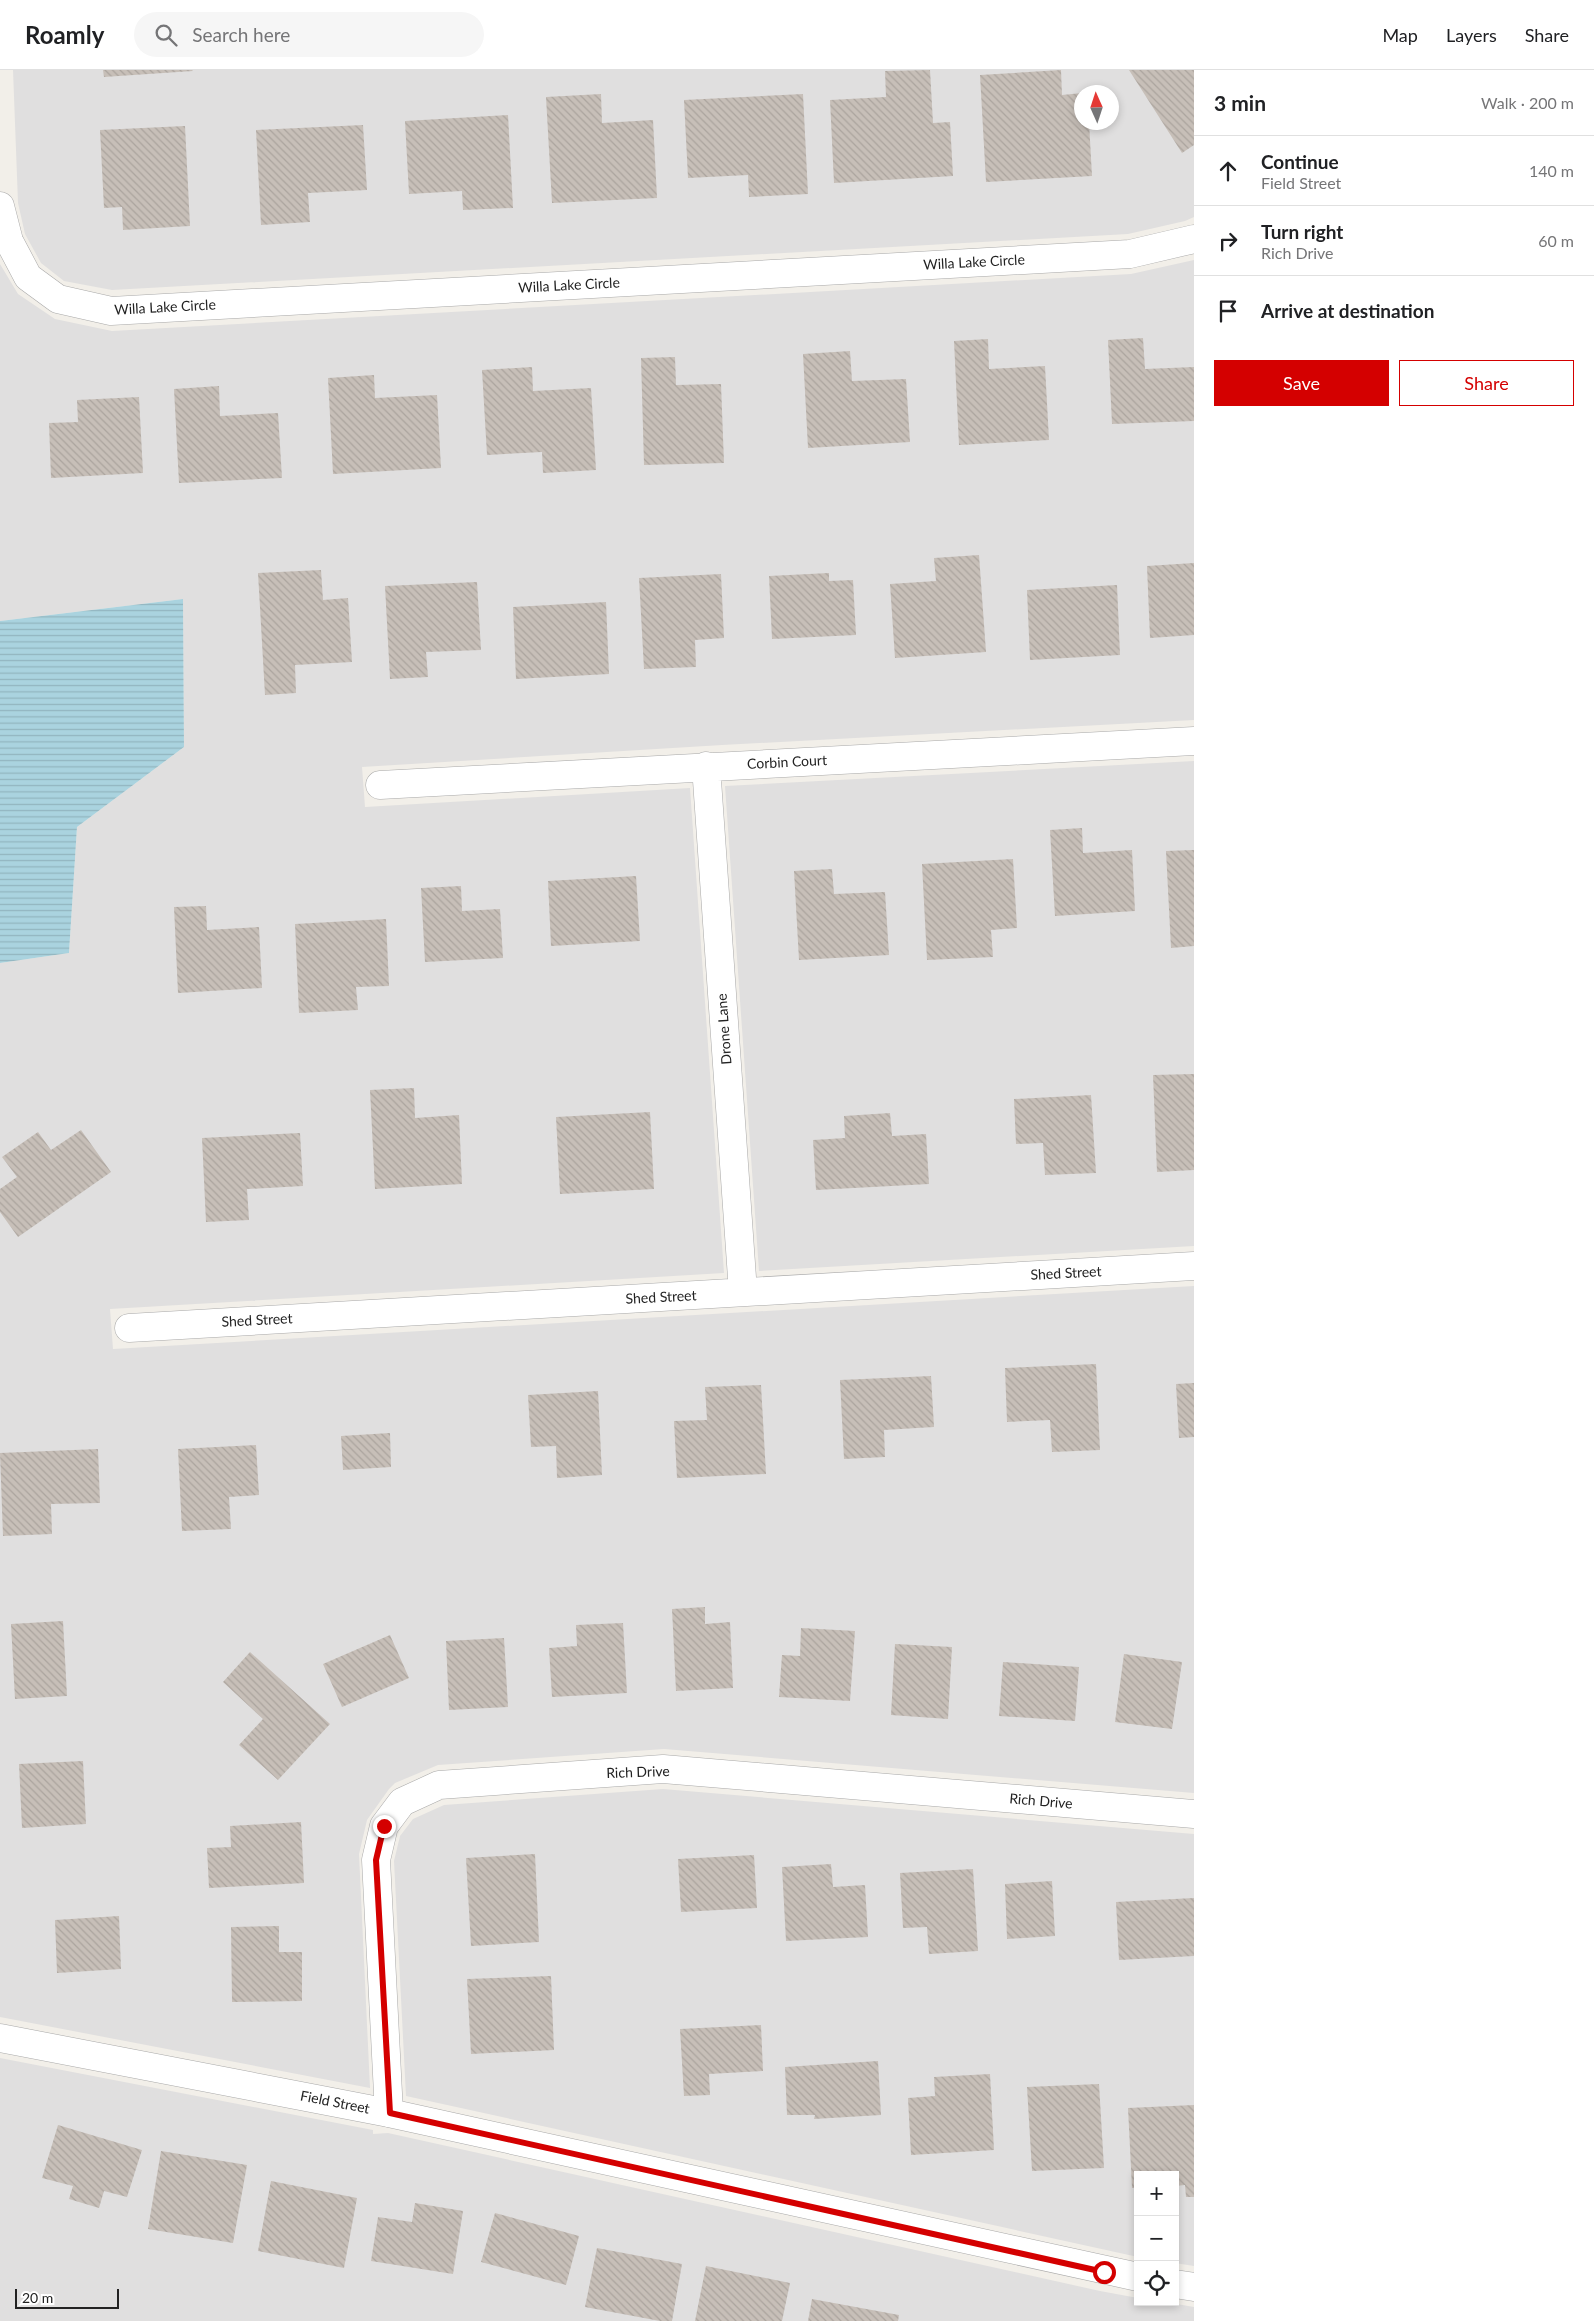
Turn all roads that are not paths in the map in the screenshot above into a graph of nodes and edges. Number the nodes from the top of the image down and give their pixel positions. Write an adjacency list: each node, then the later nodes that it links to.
1 (0, 206): 2 (street, Willa Lake Circle)
2 (1194, 239)
3 (1194, 741): 4 (street, Corbin Court)
4 (706, 766): 5 (street, Corbin Court); 7 (street, Drone Lane)
5 (380, 785)
6 (1194, 1266): 7 (street, Shed Street)
7 (743, 1292): 8 (street, Shed Street)
8 (129, 1328)
9 (1194, 1814): 11 (street, Rich Drive)
10 (0, 2038): 11 (street, Field Street)
11 (390, 2113): 12 (street, Field Street)
12 (1134, 2276)
13 (1179, 2285): 14 (street)
14 (1194, 2287)

